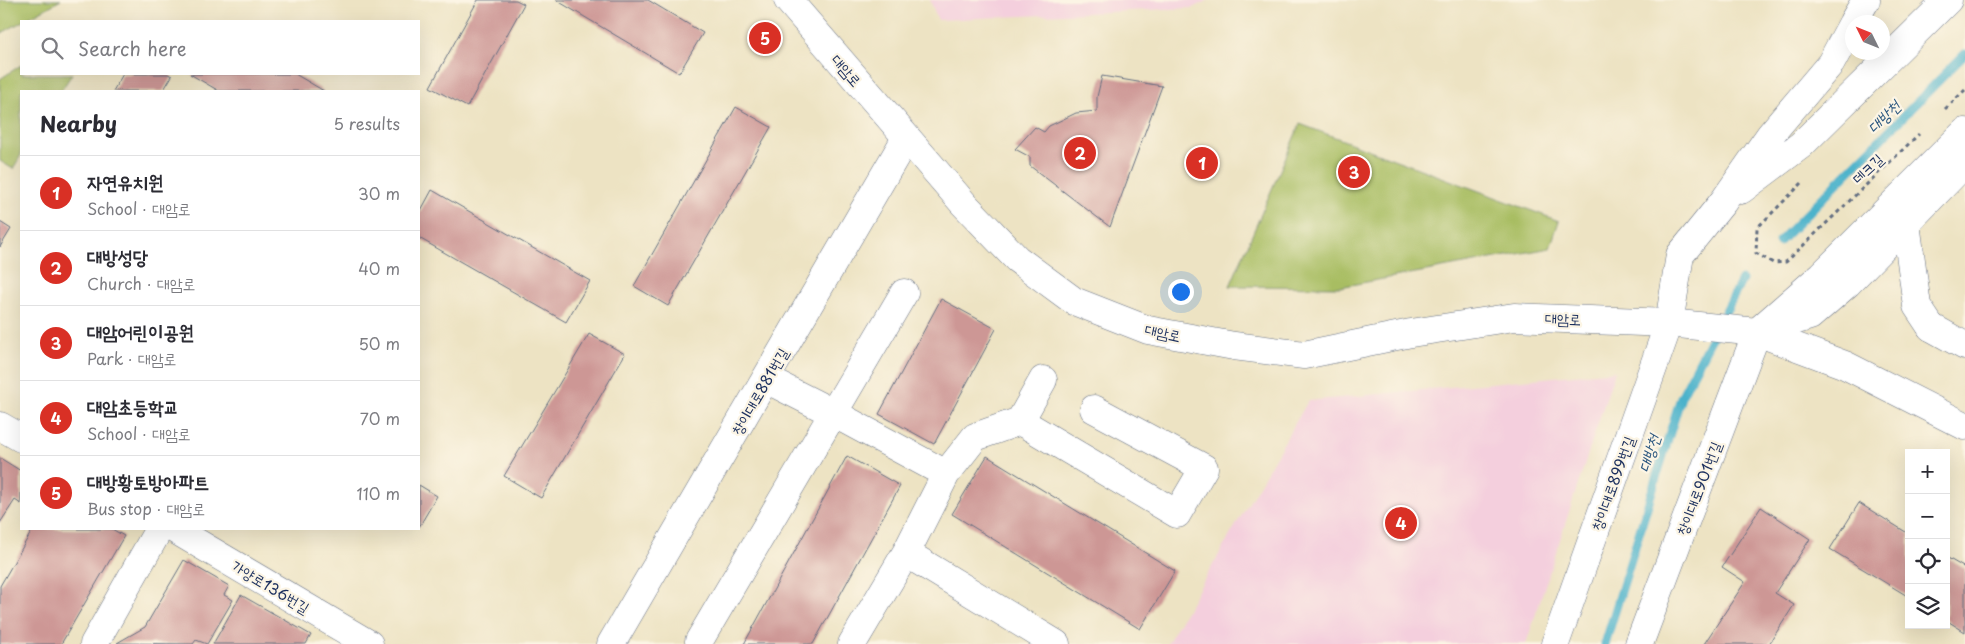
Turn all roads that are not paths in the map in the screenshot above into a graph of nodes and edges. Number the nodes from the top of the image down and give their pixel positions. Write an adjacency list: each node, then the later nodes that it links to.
1 (788, 0): 7 (main road, 대암로)
2 (1866, 0): 4 (main road)
3 (1948, 0): 9 (main road)
4 (1858, 15)
5 (1845, 38): 9 (main road)
6 (1965, 132): 13 (main road)
7 (906, 138): 12 (main road, 대암로); 15 (main road, 창이대로881번길)
8 (1965, 163): 10 (main road)
9 (1723, 202): 12 (main road, 창이대로899번길)
10 (1906, 223): 13 (main road); 14 (main road)
11 (904, 293): 18 (main road)
12 (1669, 323): 13 (main road, 대암로); 35 (main road, 창이대로899번길)
13 (1757, 332): 21 (main road); 36 (main road, 창이대로901번길)
14 (1965, 346)
15 (766, 379): 18 (main road); 32 (main road, 창이대로881번길)
16 (1043, 380): 19 (main road)
17 (1094, 409): 19 (main road)
18 (833, 412): 23 (main road); 29 (main road)
19 (1020, 421): 23 (main road)
20 (0, 426): 22 (main road)
21 (1965, 426)
22 (20, 437)
23 (946, 474): 26 (main road)
24 (159, 530): 30 (main road)
25 (175, 530): 27 (main road, 가양로136번길)
26 (906, 552): 28 (main road); 33 (main road)
27 (331, 635): 31 (main road, 가양로136번길)
28 (1022, 635): 34 (main road)
29 (699, 641)
30 (94, 644)
31 (368, 644)
32 (611, 644)
33 (852, 644)
34 (1056, 644)
35 (1555, 644)
36 (1639, 644)

